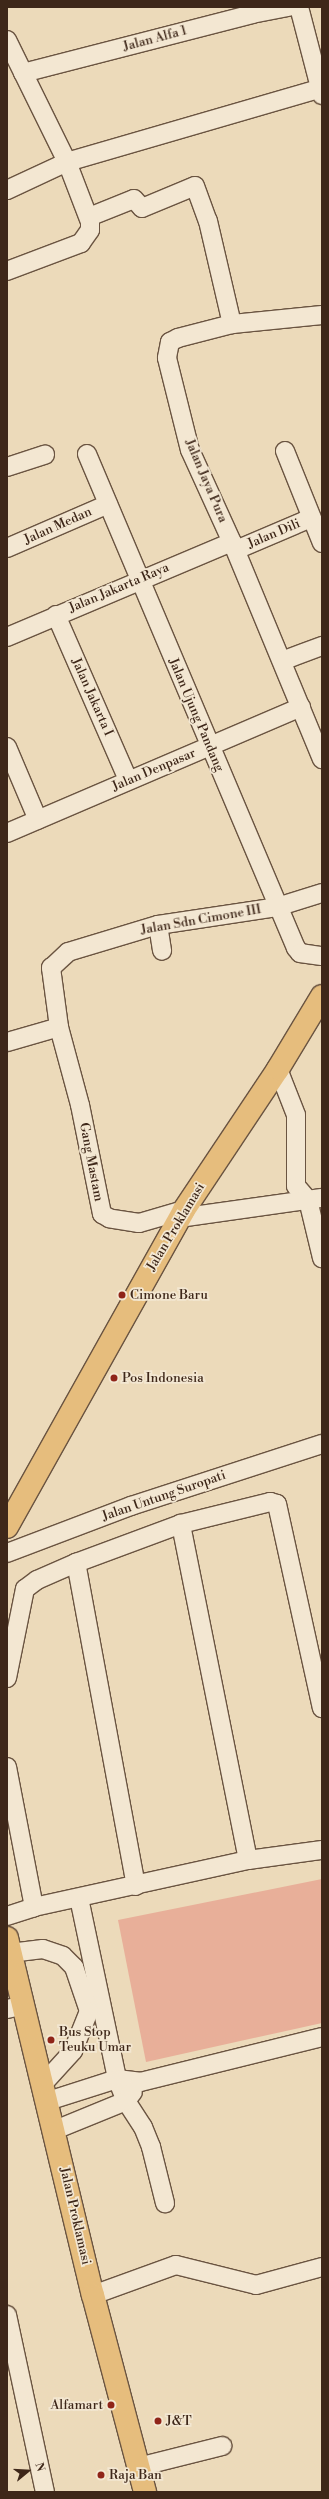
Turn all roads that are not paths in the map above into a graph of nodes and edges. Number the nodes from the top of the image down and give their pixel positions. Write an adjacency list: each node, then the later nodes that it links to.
1 (289, 7): 4 (street, Jalan Alfa 1)
2 (299, 7): 5 (street)
3 (7, 40): 4 (street)
4 (22, 73): 6 (street)
5 (321, 92): 6 (street)
6 (66, 162): 7 (street); 8 (street)
7 (7, 190)
8 (89, 218): 9 (street); 11 (street)
9 (7, 271)
10 (322, 315): 11 (street, Jalan Jaya Pura)
11 (232, 324): 19 (street, Jalan Jaya Pura)
12 (284, 451): 17 (street, Jalan Dili)
13 (87, 454): 16 (street, Jalan Ujung Pandang)
14 (45, 455): 15 (street)
15 (7, 467)
16 (108, 504): 20 (street, Jalan Medan); 21 (street, Jalan Ujung Pandang)
17 (312, 518): 18 (street, Jalan Dili); 19 (street, Jalan Dili)
18 (322, 543)
19 (234, 546): 21 (street, Jalan Jakarta Raya); 25 (street, Jalan Jaya Pura)
20 (7, 548)
21 (140, 580): 22 (street, Jalan Jakarta Raya); 27 (street, Jalan Ujung Pandang)
22 (56, 615): 23 (street, Jalan Jakarta Raya); 30 (street, Jalan Jakarta I)
23 (7, 637)
24 (322, 646): 25 (street)
25 (282, 662): 26 (street, Jalan Jaya Pura)
26 (301, 707): 27 (street, Jalan Denpasar); 29 (street, Jalan Jaya Pura)
27 (209, 746): 30 (street, Jalan Denpasar); 34 (street, Jalan Ujung Pandang)
28 (7, 747): 31 (street)
29 (322, 759)
30 (128, 780): 31 (street, Jalan Denpasar)
31 (38, 820): 32 (street, Jalan Denpasar)
32 (7, 833)
33 (322, 893): 34 (street, Jalan Sdn Cimone III)
34 (277, 907): 35 (street, Jalan Sdn Cimone III); 37 (street, Jalan Ujung Pandang)
35 (158, 925): 36 (street); 39 (street, Jalan Sdn Cimone III)
36 (162, 951)
37 (322, 956)
38 (322, 996): 41 (main road, Jalan Proklamasi)
39 (59, 1026): 40 (street); 43 (street, Gang Mastam)
40 (7, 1042)
41 (278, 1069): 42 (street); 43 (main road, Jalan Proklamasi)
42 (315, 1199): 43 (street); 44 (street)
43 (182, 1214): 46 (main road, Jalan Proklamasi)
44 (322, 1258)
45 (322, 1444): 48 (street, Jalan Untung Suropati)
46 (9, 1515)
47 (181, 1524): 49 (street); 50 (street); 55 (street)
48 (7, 1553)
49 (76, 1563): 51 (street); 56 (street)
50 (319, 1675): 52 (street)
51 (7, 1678)
52 (322, 1708)
53 (7, 1767): 58 (street)
54 (322, 1850): 55 (street)
55 (248, 1860): 56 (street)
56 (136, 1886): 57 (street)
57 (79, 1898): 58 (street); 63 (street)
58 (34, 1907): 59 (street)
59 (7, 1916)
60 (9, 1945): 61 (main road, Jalan Proklamasi); 65 (street)
61 (15, 2007): 65 (main road, Jalan Proklamasi)
62 (322, 2037): 64 (street)
63 (117, 2079): 64 (street); 65 (street); 66 (street)
64 (140, 2082): 66 (street)
65 (46, 2093): 67 (main road, Jalan Proklamasi)
66 (126, 2101): 67 (street); 68 (street)
67 (55, 2130): 70 (main road, Jalan Proklamasi)
68 (165, 2203)
69 (322, 2267): 70 (street)
70 (93, 2295): 73 (main road, Jalan Proklamasi)
71 (7, 2315): 74 (street)
72 (222, 2446): 73 (street)
73 (138, 2467): 75 (main road, Jalan Proklamasi)
74 (44, 2492)
75 (145, 2492)

